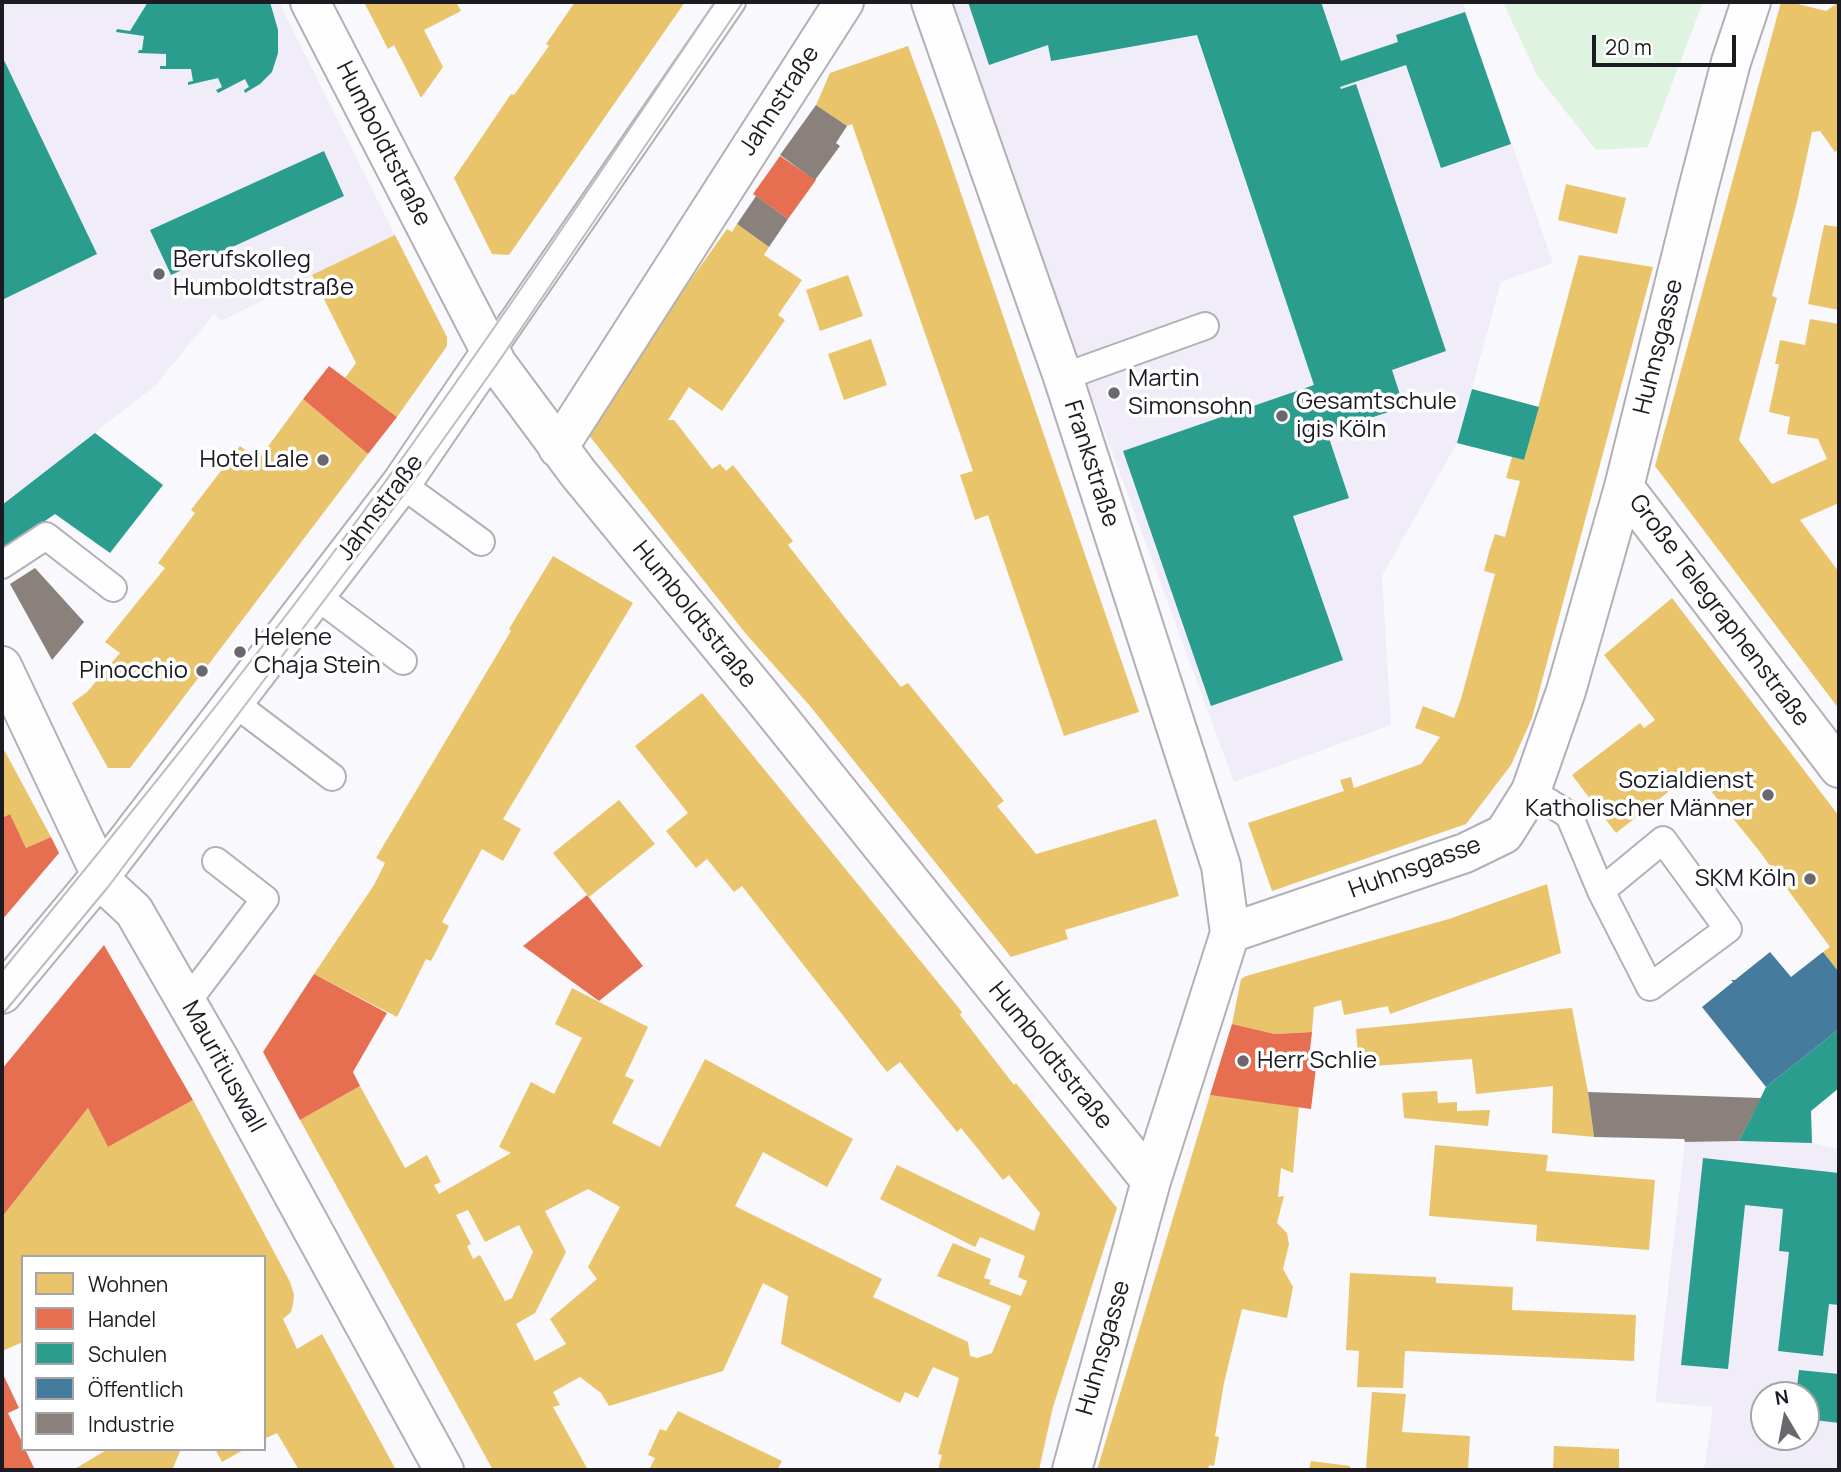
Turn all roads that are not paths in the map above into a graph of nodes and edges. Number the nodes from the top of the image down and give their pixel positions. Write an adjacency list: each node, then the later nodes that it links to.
1 (310, 2): 7 (street, Humboldtstraße)
2 (732, 2): 7 (lane, Jahnstraße)
3 (844, 2): 9 (street, Jahnstraße)
4 (931, 2): 8 (street, Frankstraße)
5 (1751, 2): 11 (street, Huhnsgasse)
6 (1205, 326): 8 (lane)
7 (491, 352): 9 (street, Humboldtstraße); 10 (street, Jahnstraße)
8 (1063, 377): 25 (street, Frankstraße)
9 (558, 449): 28 (street, Humboldtstraße)
10 (401, 484): 12 (lane); 15 (street, Jahnstraße)
11 (1624, 487): 19 (street, Große Telegraphenstraße); 21 (street, Huhnsgasse)
12 (481, 542)
13 (2, 565): 14 (lane)
14 (113, 588)
15 (315, 595): 16 (lane); 18 (street, Jahnstraße)
16 (403, 661)
17 (2, 666): 23 (street, Mauritiuswall)
18 (233, 702): 20 (lane); 23 (street, Jahnstraße)
19 (1839, 768)
20 (332, 777)
21 (1531, 791): 24 (lane); 25 (street, Huhnsgasse)
22 (216, 861): 27 (lane)
23 (100, 874): 26 (street, Jahnstraße); 27 (street, Mauritiuswall)
24 (1601, 891): 24 (lane)
25 (1230, 933): 28 (street, Huhnsgasse)
26 (2, 994)
27 (187, 1002): 29 (street, Mauritiuswall)
28 (1151, 1181): 30 (street, Huhnsgasse)
29 (444, 1470)
30 (1072, 1470)

